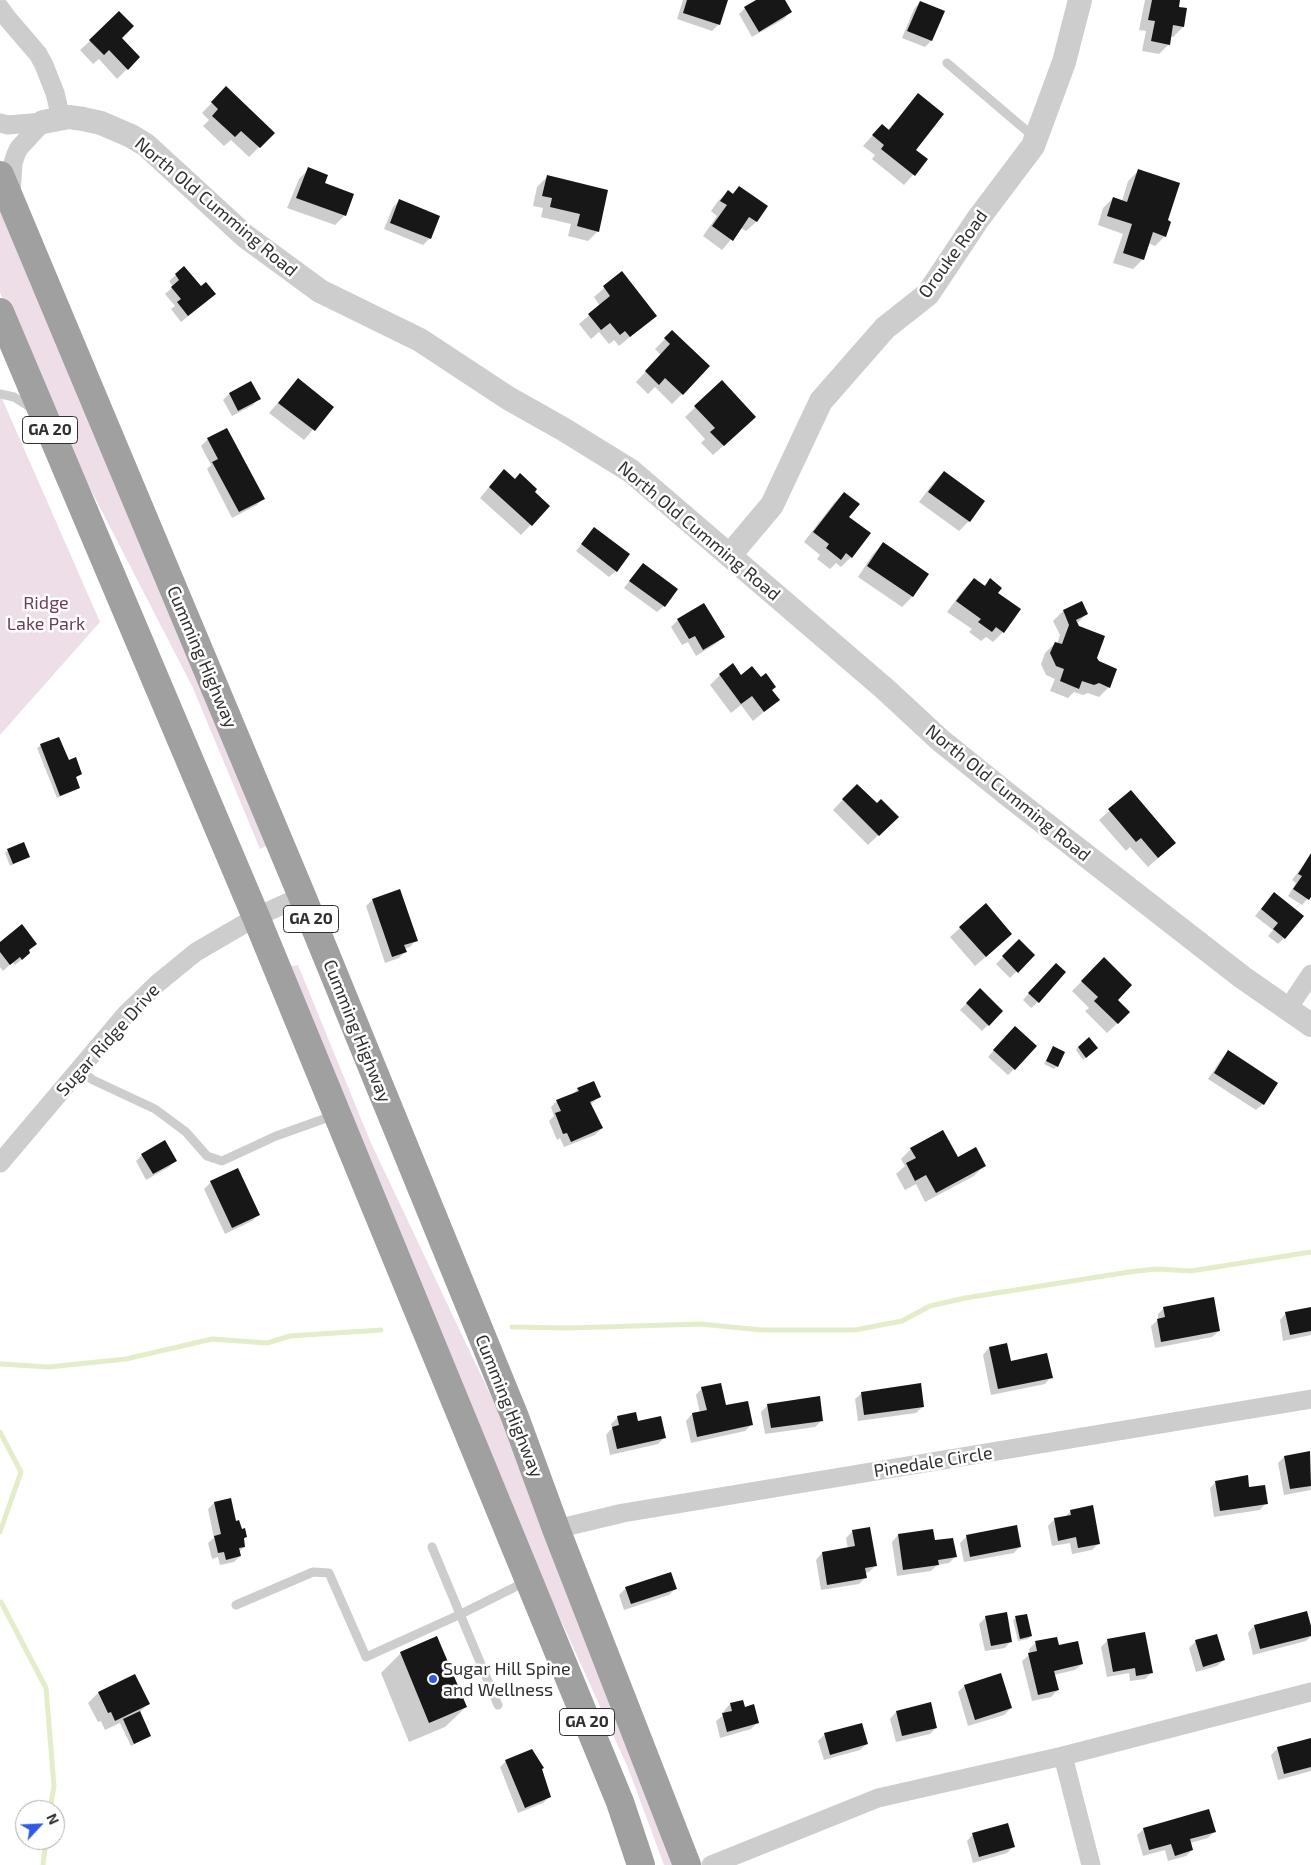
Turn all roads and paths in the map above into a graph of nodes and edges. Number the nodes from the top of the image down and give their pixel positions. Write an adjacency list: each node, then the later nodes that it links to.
1 (1080, 0): 6 (street, Orouke Road)
2 (0, 8): 4 (street)
3 (947, 63): 6 (lane)
4 (52, 120): 5 (street, North Old Cumming Road); 8 (street); 12 (street, North Old Cumming Road)
5 (0, 123)
6 (1036, 139): 12 (street, Orouke Road)
7 (0, 175): 8 (highway, Cumming Highway / GA 20)
8 (11, 201): 13 (highway, Cumming Highway / GA 20)
9 (0, 312): 11 (highway, GA 20)
10 (0, 394): 11 (lane)
11 (44, 417): 14 (highway, GA 20)
12 (730, 555): 16 (street, North Old Cumming Road)
13 (302, 896): 14 (street, Sugar Ridge Drive); 22 (highway, Cumming Highway / GA 20)
14 (256, 917): 18 (street, Sugar Ridge Drive); 19 (highway, GA 20)
15 (1311, 974): 16 (street)
16 (1287, 1010): 17 (street, North Old Cumming Road)
17 (1311, 1025)
18 (79, 1070): 19 (lane); 20 (street, Sugar Ridge Drive)
19 (337, 1114): 24 (highway, GA 20)
20 (0, 1163)
21 (1311, 1399): 22 (street, Pinedale Circle)
22 (556, 1529): 31 (highway, Cumming Highway / GA 20)
23 (432, 1547): 26 (lane)
24 (529, 1580): 26 (lane); 30 (highway, GA 20)
25 (236, 1605): 26 (lane)
26 (461, 1614): 28 (lane)
27 (1311, 1692): 29 (street)
28 (498, 1705)
29 (1063, 1756): 32 (street); 33 (street)
30 (641, 1865)
31 (687, 1865)
32 (711, 1865)
33 (1090, 1865)

